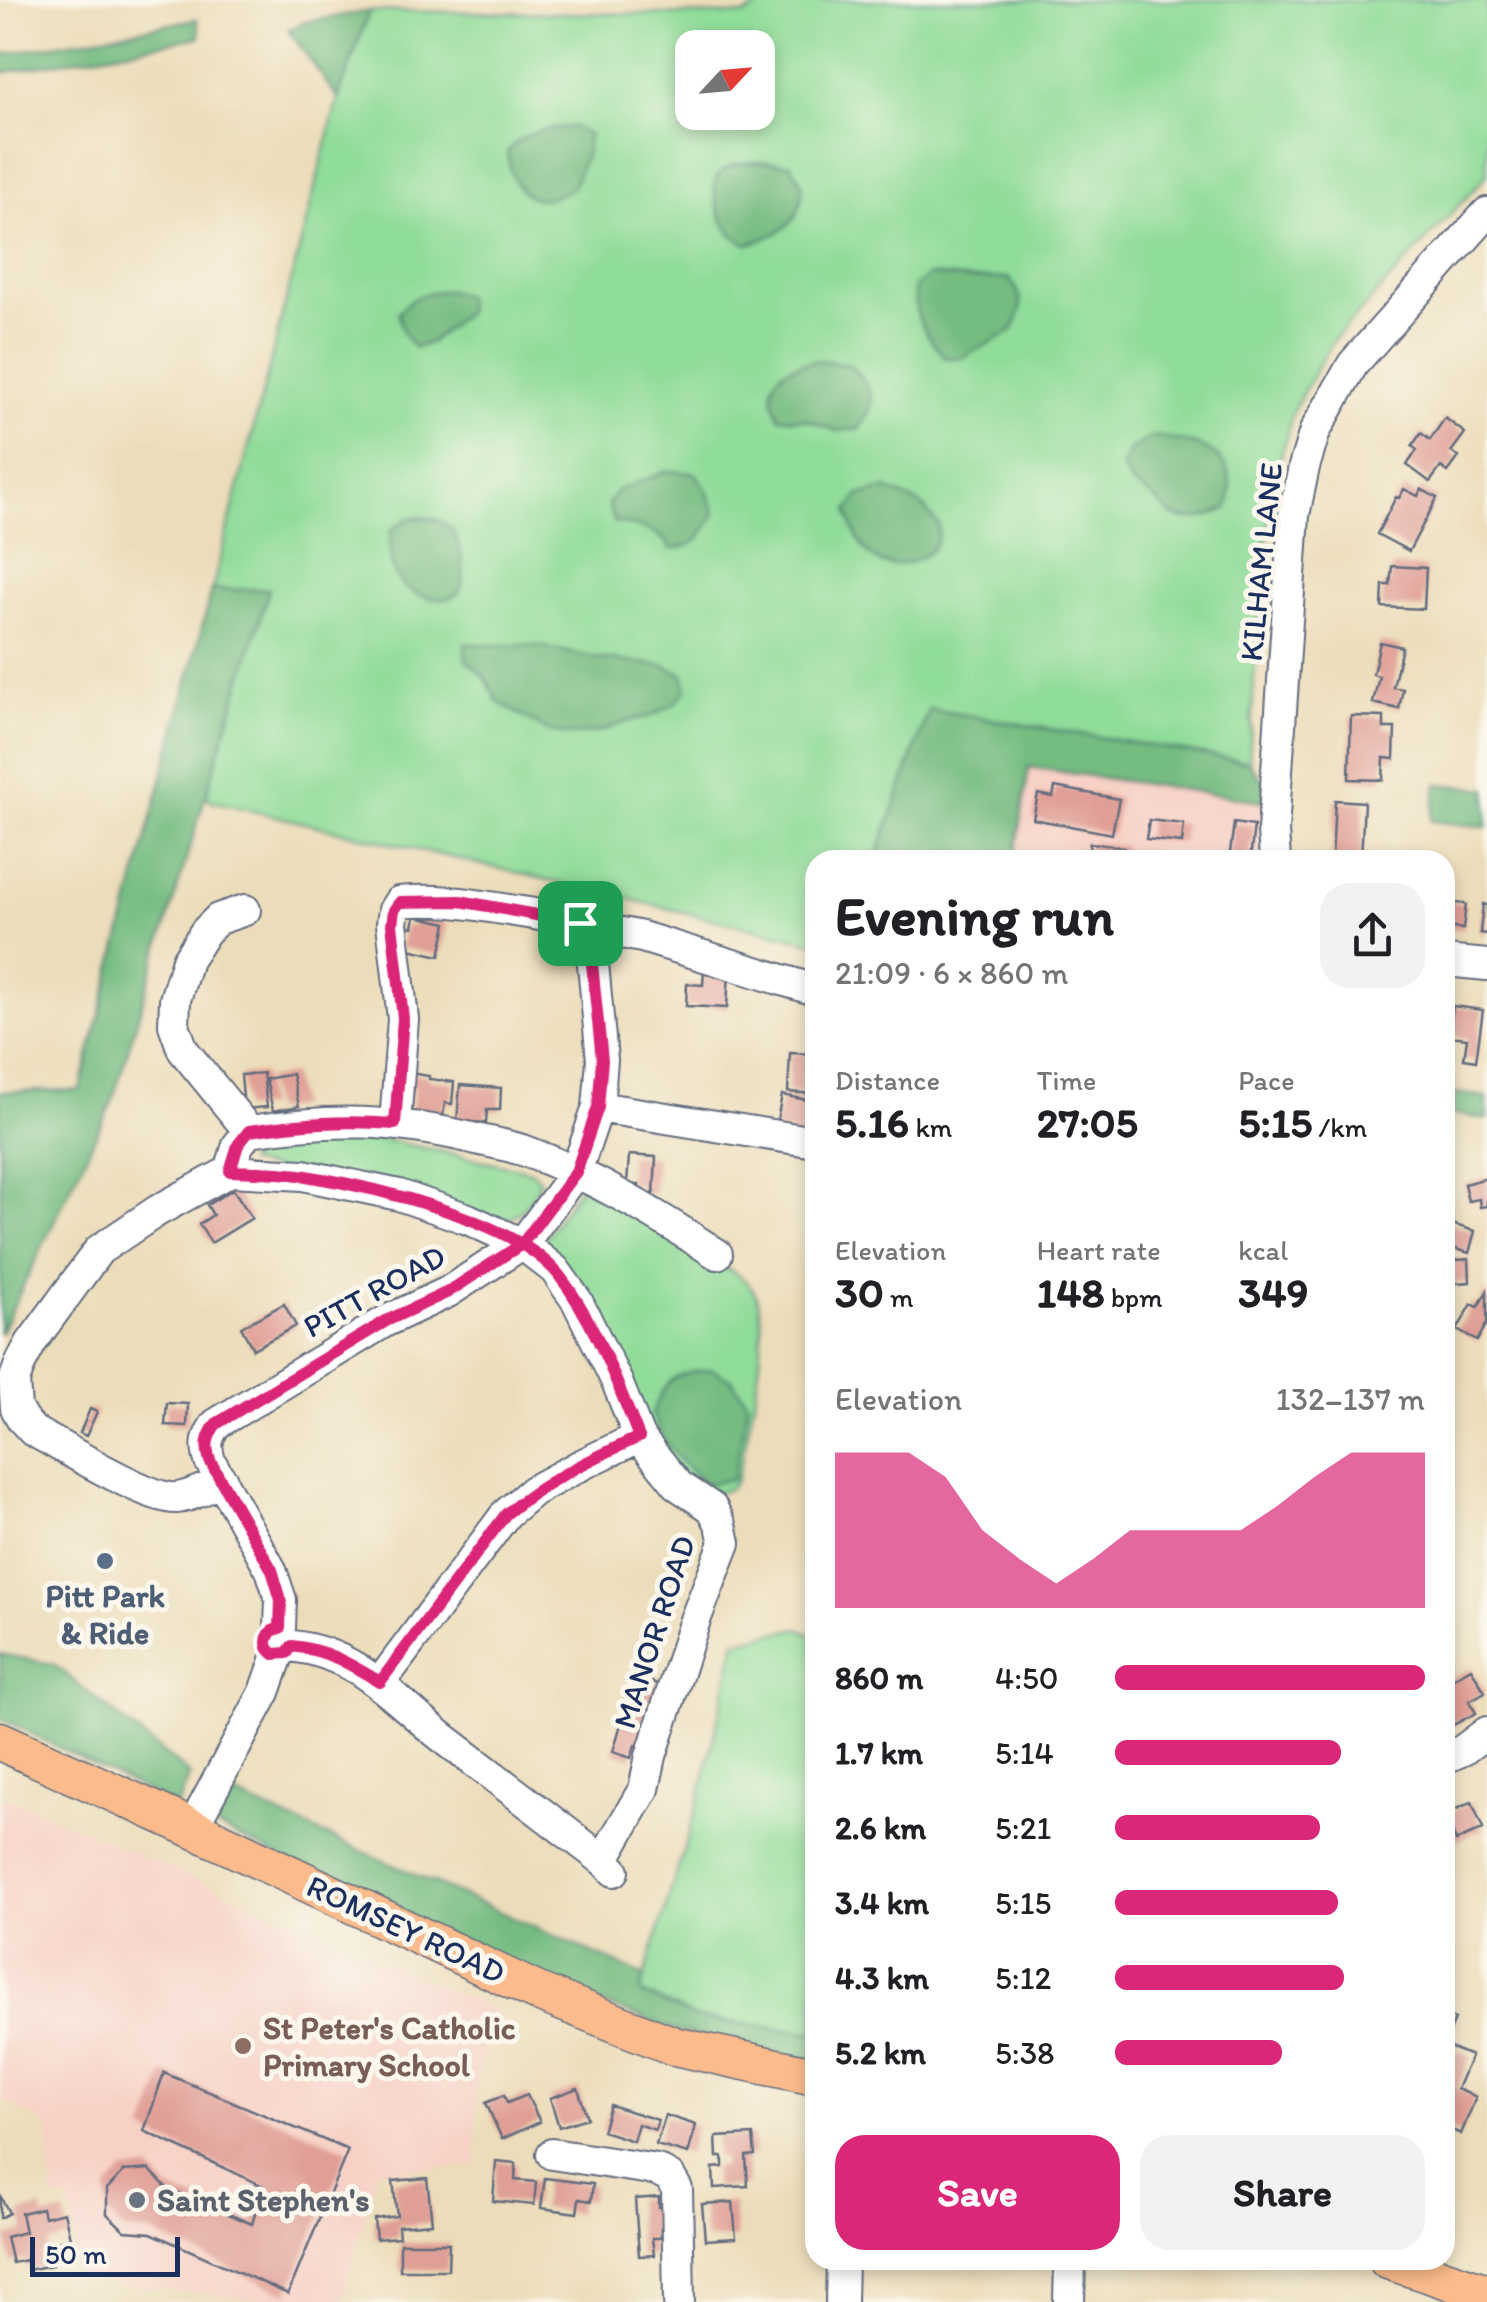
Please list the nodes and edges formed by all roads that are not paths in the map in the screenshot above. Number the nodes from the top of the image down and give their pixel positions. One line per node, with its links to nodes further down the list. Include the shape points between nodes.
1 (1487, 213): 2 (street, KILHAM LANE, via 1353,364 1315,431 1294,516)
2 (1274, 850)
3 (245, 910): 10 (street, via 218,919 205,932 188,960 174,1025 184,1050)
4 (601, 933): 7 (street, via 642,937); 8 (street, PITT ROAD, via 592,964 602,1060); 9 (street, via 561,918 460,901 400,902 392,924 403,1018)
5 (1455, 962): 6 (street)
6 (1487, 965)
7 (805, 987)
8 (598, 1107): 11 (street); 13 (street, PITT ROAD)
9 (395, 1124): 10 (street, via 305,1122); 13 (street, via 525,1151)
10 (249, 1131): 12 (street)
11 (805, 1140)
12 (230, 1171): 14 (street, MANOR ROAD, via 303,1175 399,1195); 17 (street, via 99,1250 31,1344 14,1380 16,1408 33,1430 145,1491 173,1498)
13 (576, 1172): 14 (street, PITT ROAD); 15 (street)
14 (522, 1244): 16 (street, MANOR ROAD, via 555,1270 578,1302); 17 (street, PITT ROAD, via 216,1424 206,1449)
15 (717, 1254)
16 (639, 1437): 19 (street, via 533,1491 506,1514); 19 (street, MANOR ROAD, via 679,1486 712,1508 725,1542 644,1789 609,1867)
17 (222, 1480): 18 (street, PITT ROAD, via 272,1570)
18 (284, 1643): 19 (street, MANOR ROAD, via 344,1660); 23 (street, PITT ROAD)
19 (380, 1682)
20 (1487, 1732): 22 (street)
21 (3, 1744): 23 (main road, ROMSEY ROAD)
22 (1455, 1754)
23 (192, 1828): 24 (main road, ROMSEY ROAD, via 538,1992 674,2046)
24 (805, 2074)
25 (552, 2154): 30 (street, via 670,2177 677,2189)
26 (842, 2270): 31 (street)
27 (1069, 2270): 32 (street)
28 (1418, 2270): 29 (main road)
29 (1487, 2293)
30 (679, 2302)
31 (841, 2302)
32 (1066, 2302)

